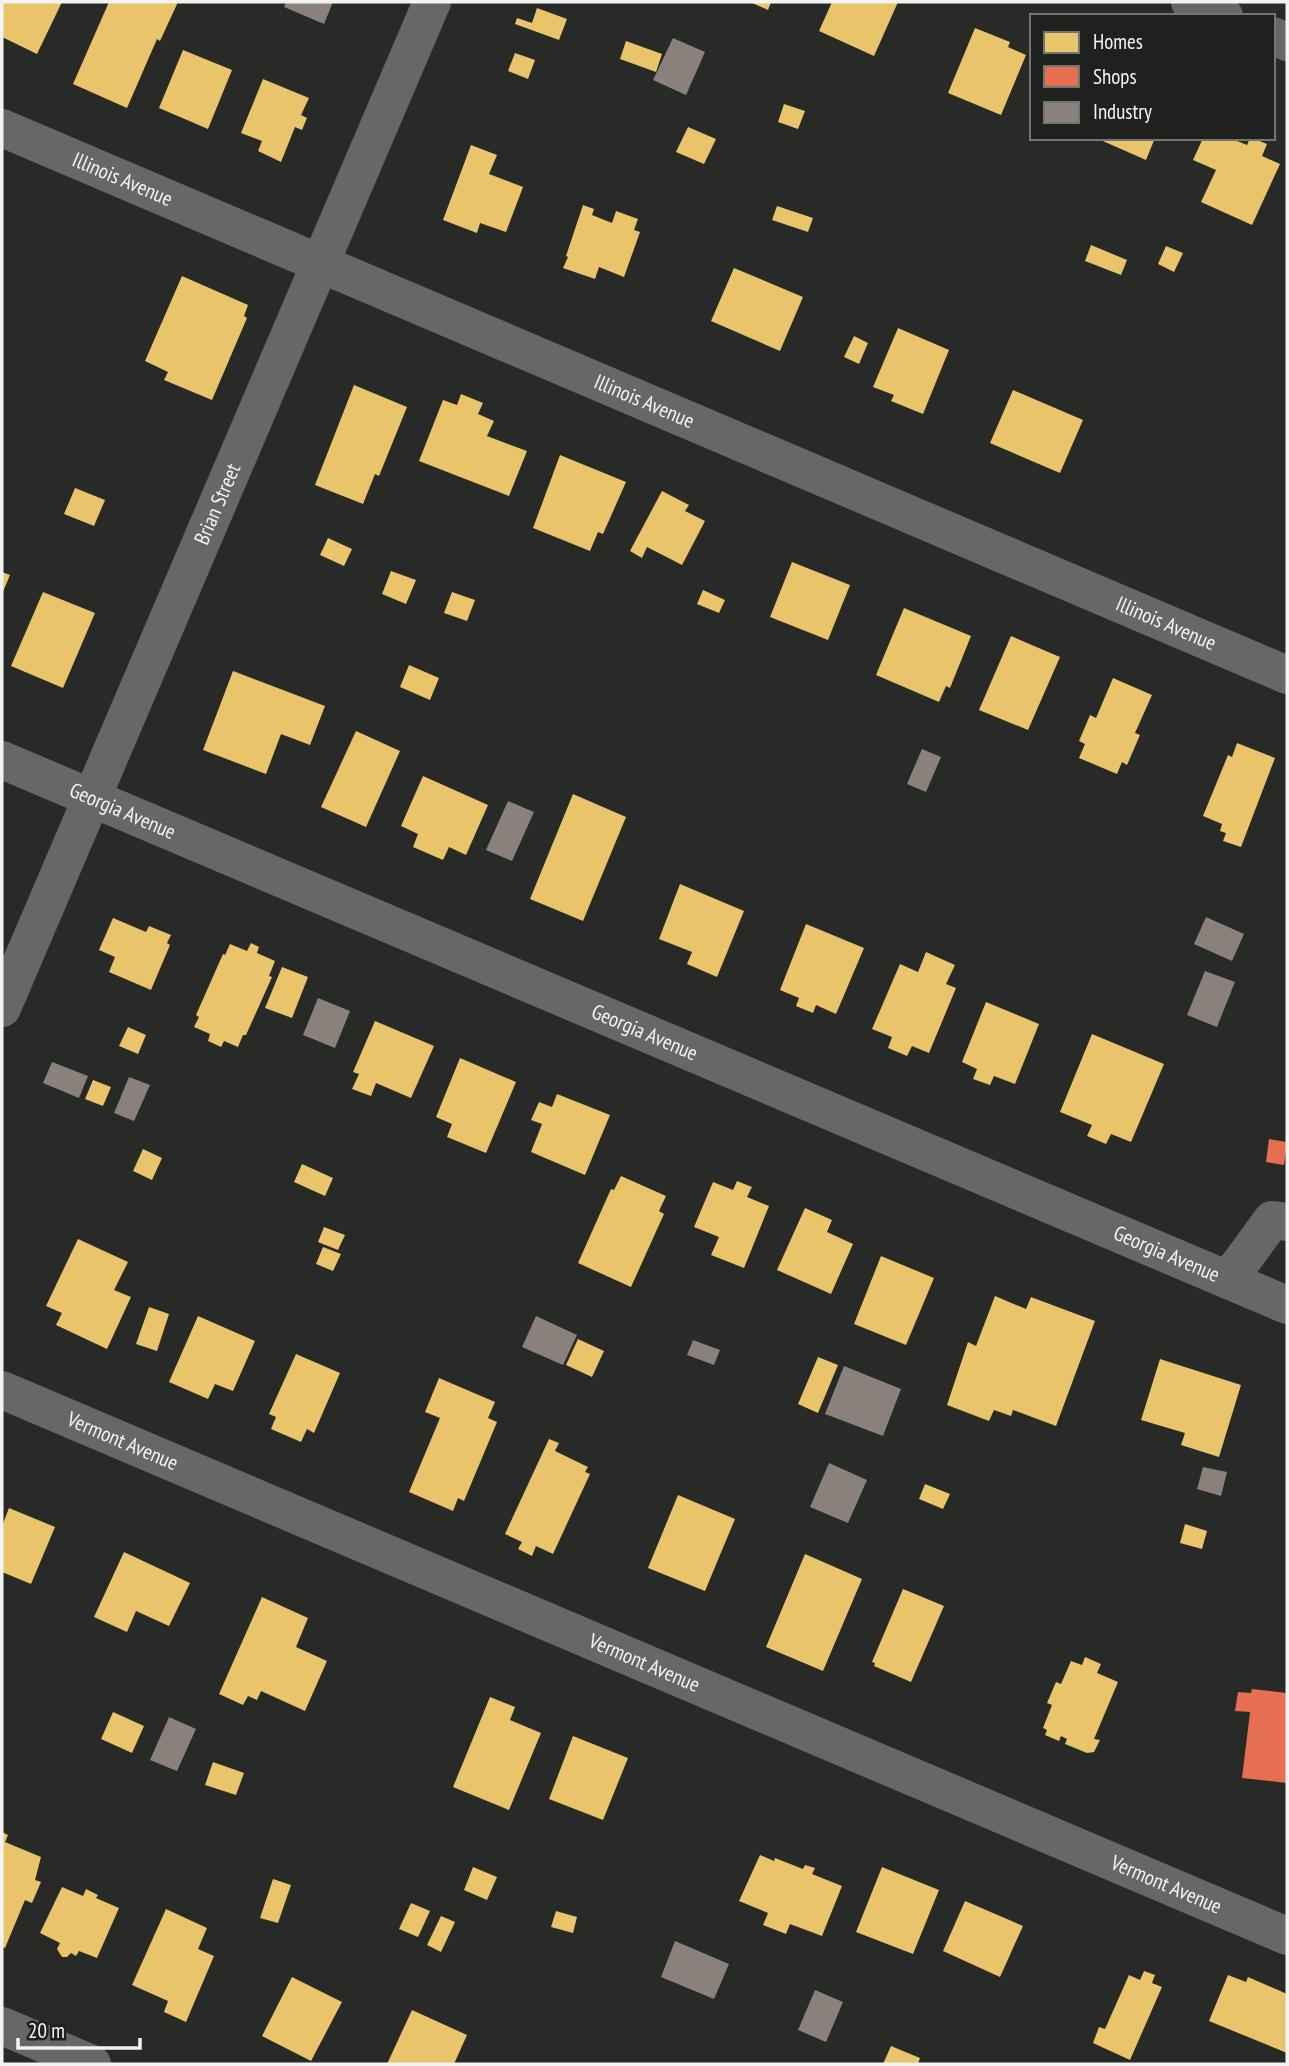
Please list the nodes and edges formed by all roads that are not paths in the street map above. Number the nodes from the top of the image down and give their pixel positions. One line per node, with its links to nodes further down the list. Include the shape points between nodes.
1 (432, 2): 5 (street, Brian Street)
2 (1191, 2): 3 (street)
3 (1219, 14)
4 (2, 128): 5 (street, Illinois Avenue)
5 (320, 264): 6 (street, Illinois Avenue); 8 (street, Brian Street)
6 (1287, 675)
7 (2, 760): 8 (street, Georgia Avenue)
8 (92, 798): 9 (street, Brian Street); 11 (street, Georgia Avenue)
9 (2, 1009)
10 (1287, 1222): 11 (street, via 1272,1220)
11 (1228, 1280): 12 (street, Georgia Avenue)
12 (1287, 1306)
13 (2, 1390): 14 (street, Vermont Avenue)
14 (1287, 1936)
15 (2, 2026): 16 (street)
16 (92, 2064)

